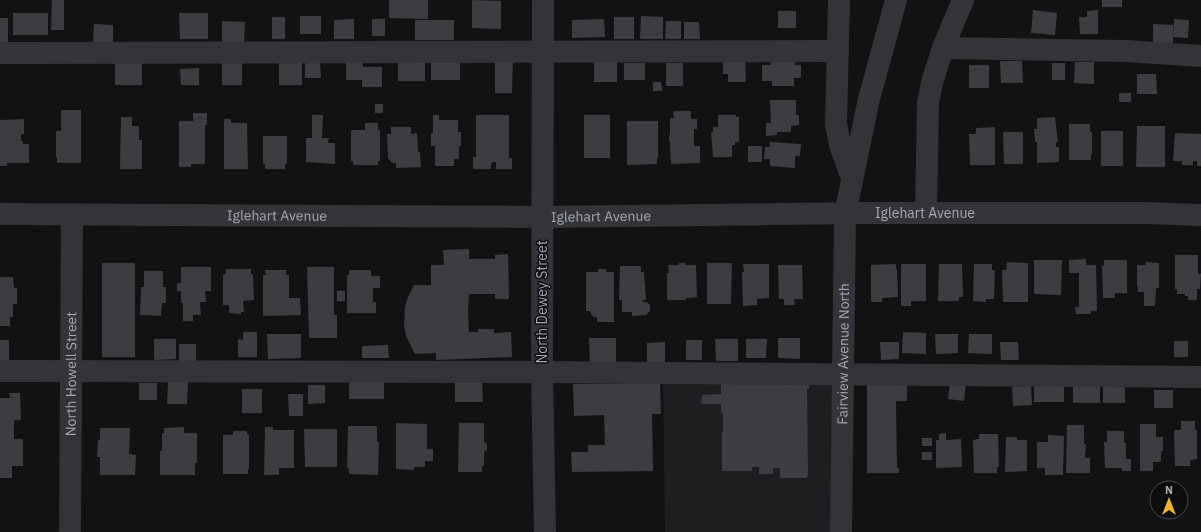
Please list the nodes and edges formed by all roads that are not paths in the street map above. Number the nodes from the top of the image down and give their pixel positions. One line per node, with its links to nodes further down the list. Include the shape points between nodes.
1 (543, 0): 7 (street, North Dewey Street)
2 (838, 0): 6 (street)
3 (896, 0): 10 (street, Fairview Avenue North, via 869,99)
4 (963, 0): 5 (street)
5 (943, 48): 9 (street, via 1126,50); 11 (street, via 928,102)
6 (838, 51): 7 (street); 10 (street, via 836,124 840,145)
7 (543, 52): 8 (street); 16 (street, North Dewey Street)
8 (0, 53)
9 (1201, 56)
10 (852, 178): 13 (street, Fairview Avenue North)
11 (926, 213): 13 (street, Iglehart Avenue); 15 (street, Iglehart Avenue)
12 (0, 214): 14 (street, Iglehart Avenue)
13 (845, 214): 16 (street, Iglehart Avenue); 20 (street, Fairview Avenue North)
14 (72, 215): 16 (street, Iglehart Avenue); 17 (street, North Howell Street)
15 (1201, 215)
16 (543, 217): 19 (street, North Dewey Street)
17 (71, 370): 18 (street); 19 (street); 22 (street, North Howell Street)
18 (0, 371)
19 (542, 372): 20 (street); 23 (street, North Dewey Street)
20 (843, 374): 21 (street); 24 (street, Fairview Avenue North)
21 (1201, 377)
22 (70, 532)
23 (545, 532)
24 (841, 532)

